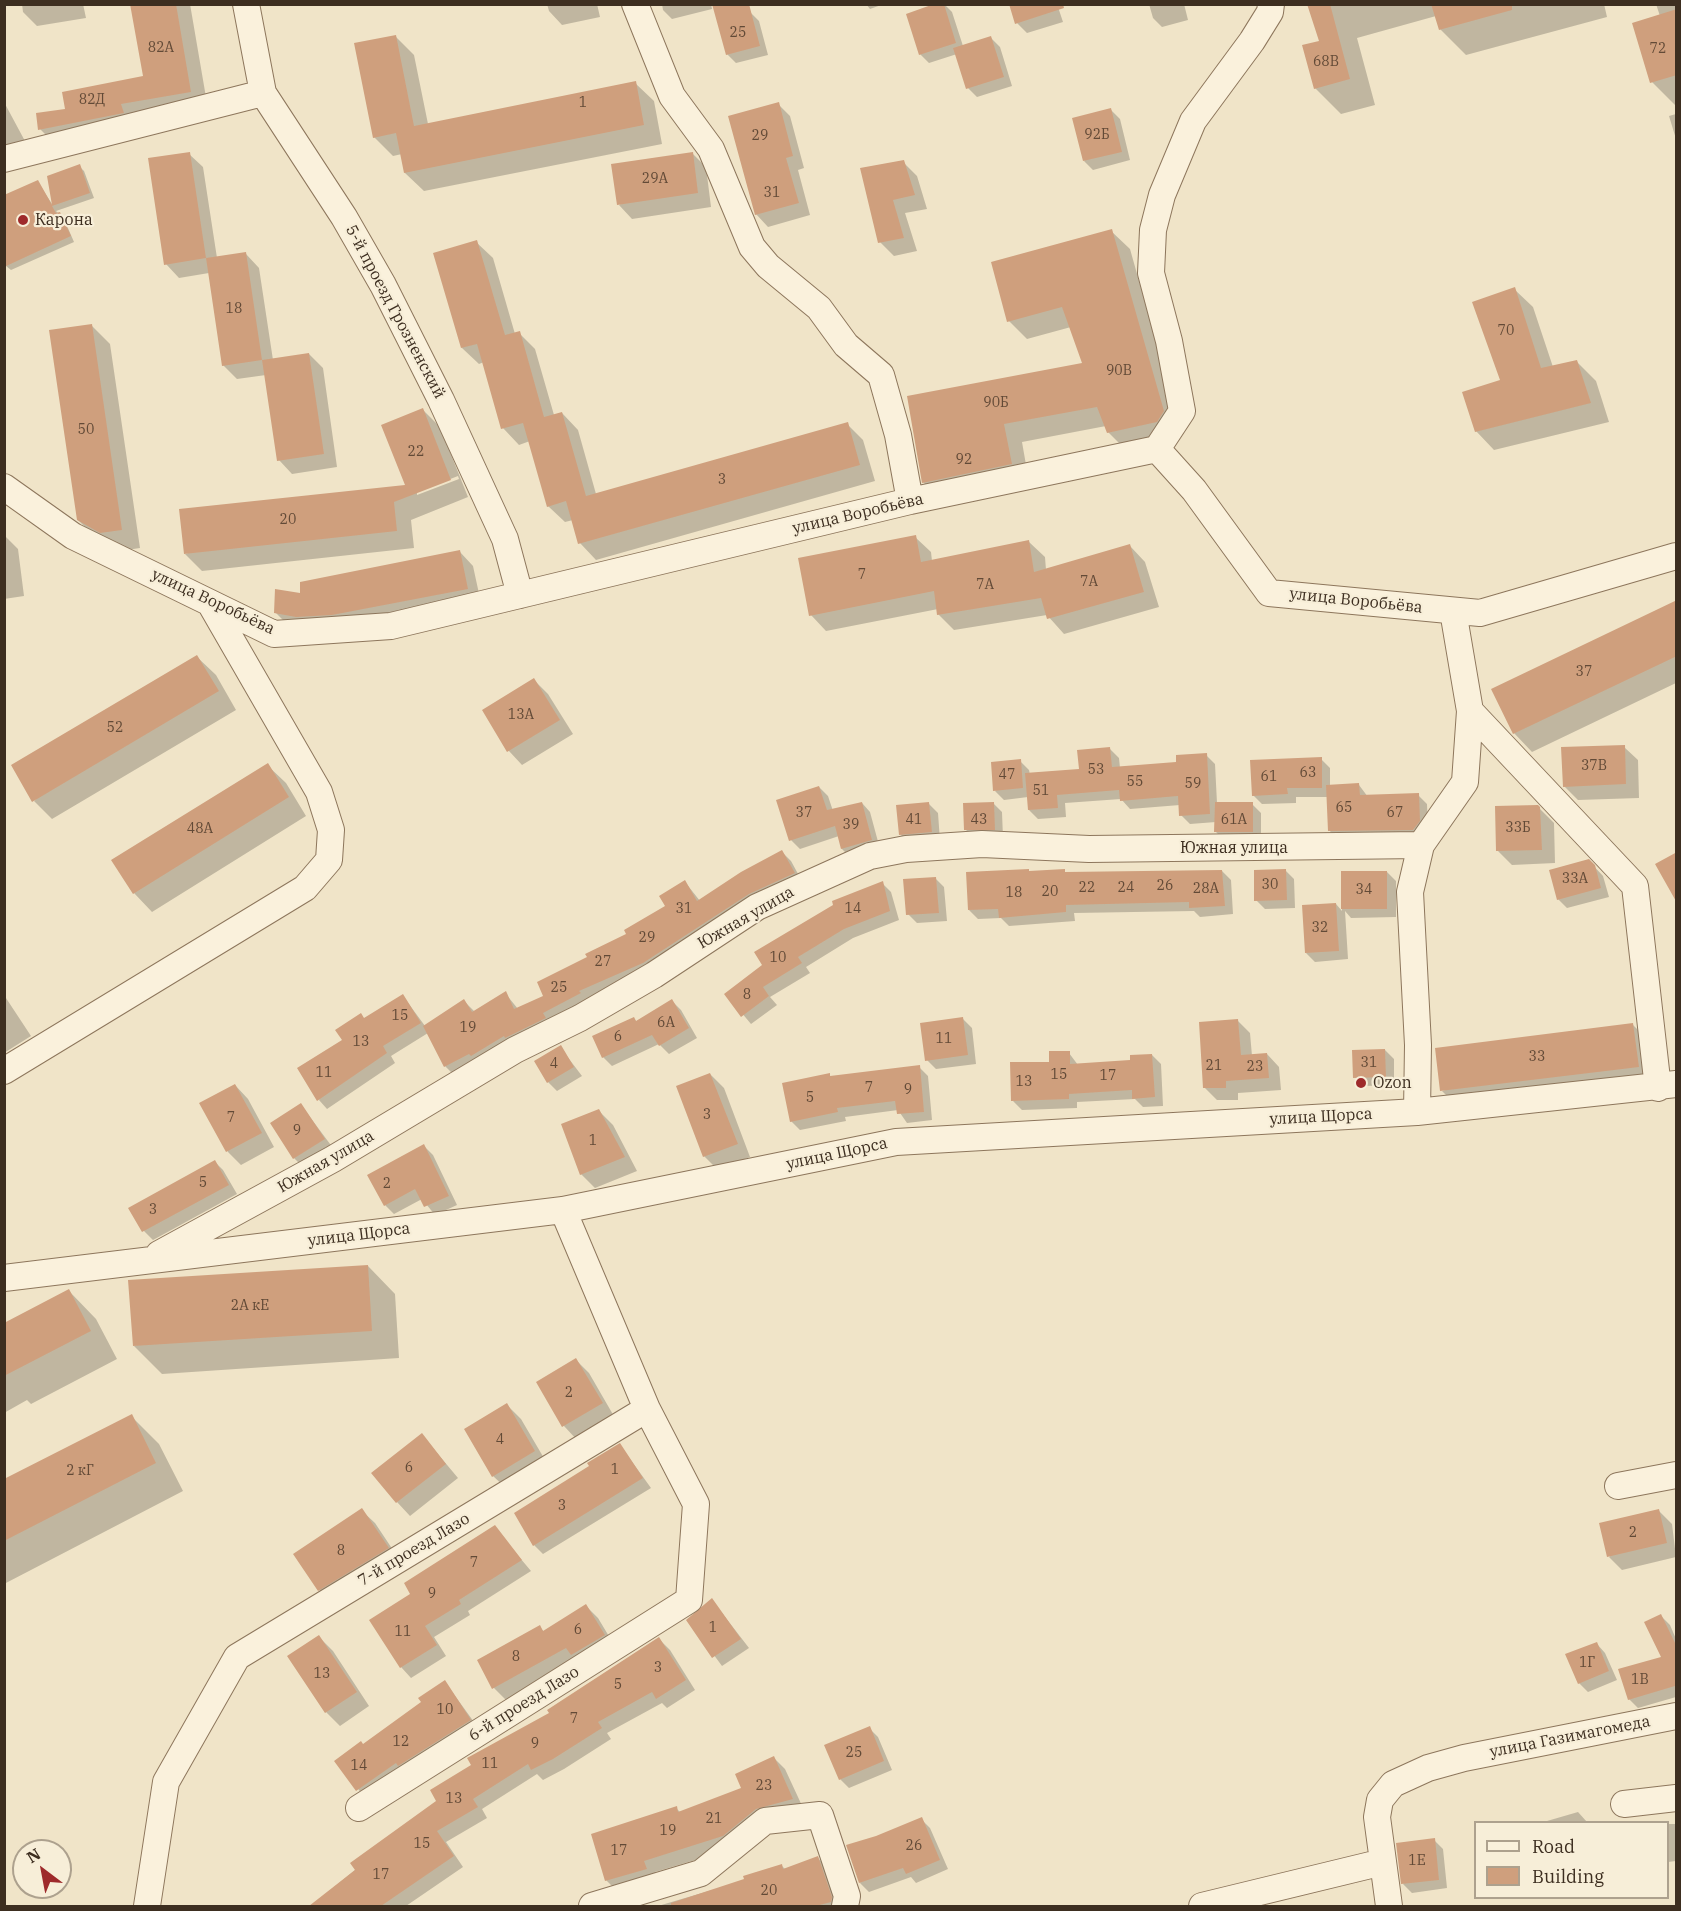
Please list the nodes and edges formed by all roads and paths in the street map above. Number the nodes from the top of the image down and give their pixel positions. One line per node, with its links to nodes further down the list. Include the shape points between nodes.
1 (246, 4): 4 (street, 5-й проезд Грозненский)
2 (635, 4): 8 (street, via 672,96 711,148 752,247 768,266 819,308 846,345 881,375 898,435)
3 (1271, 4): 6 (street, via 1252,41 1192,121 1161,195 1153,230 1151,273 1182,411)
4 (262, 93): 5 (street); 10 (street, 5-й проезд Грозненский, via 344,217 383,285 505,539)
5 (4, 159)
6 (1157, 449): 8 (street, улица Воробьёва); 12 (street, улица Воробьёва, via 1194,490 1269,592)
7 (4, 487): 11 (street, улица Воробьёва, via 73,536)
8 (910, 501): 10 (street, улица Воробьёва)
9 (1677, 556): 12 (street, улица Воробьёва, via 1480,613)
10 (520, 595): 11 (street, улица Воробьёва, via 391,626 274,634)
11 (210, 603): 15 (street, via 319,792 331,830 329,860 305,888)
12 (1453, 611): 13 (street)
13 (1470, 711): 14 (street, via 1465,782); 16 (street, via 1635,886)
14 (1421, 845): 17 (street, via 1410,892 1418,1045); 19 (street, Южная улица, via 1089,849 982,844 906,849 870,856 757,907 645,981 515,1050 333,1159)
15 (4, 1071)
16 (1667, 1086): 17 (street, улица Щорса)
17 (1417, 1112): 18 (street, улица Щорса, via 896,1142)
18 (563, 1210): 19 (street, улица Щорса); 21 (street)
19 (147, 1261): 20 (street, улица Щорса)
20 (4, 1278)
21 (647, 1409): 27 (street, 6-й проезд Лазо, via 696,1504 689,1600); 30 (street, 7-й проезд Лазо, via 237,1657 166,1782)
22 (1677, 1475): 23 (street)
23 (1618, 1486)
24 (1677, 1716): 28 (street, улица Газимагомеда, via 1464,1758 1407,1777 1384,1792 1380,1800 1377,1817)
25 (1677, 1798): 26 (street)
26 (1624, 1803)
27 (359, 1808)
28 (1383, 1862): 29 (street); 33 (street, улица Газимагомеда)
29 (1211, 1905)
30 (147, 1906)
31 (592, 1906): 32 (street, via 701,1872 765,1821 820,1815 847,1896)
32 (845, 1906)
33 (1389, 1906)

